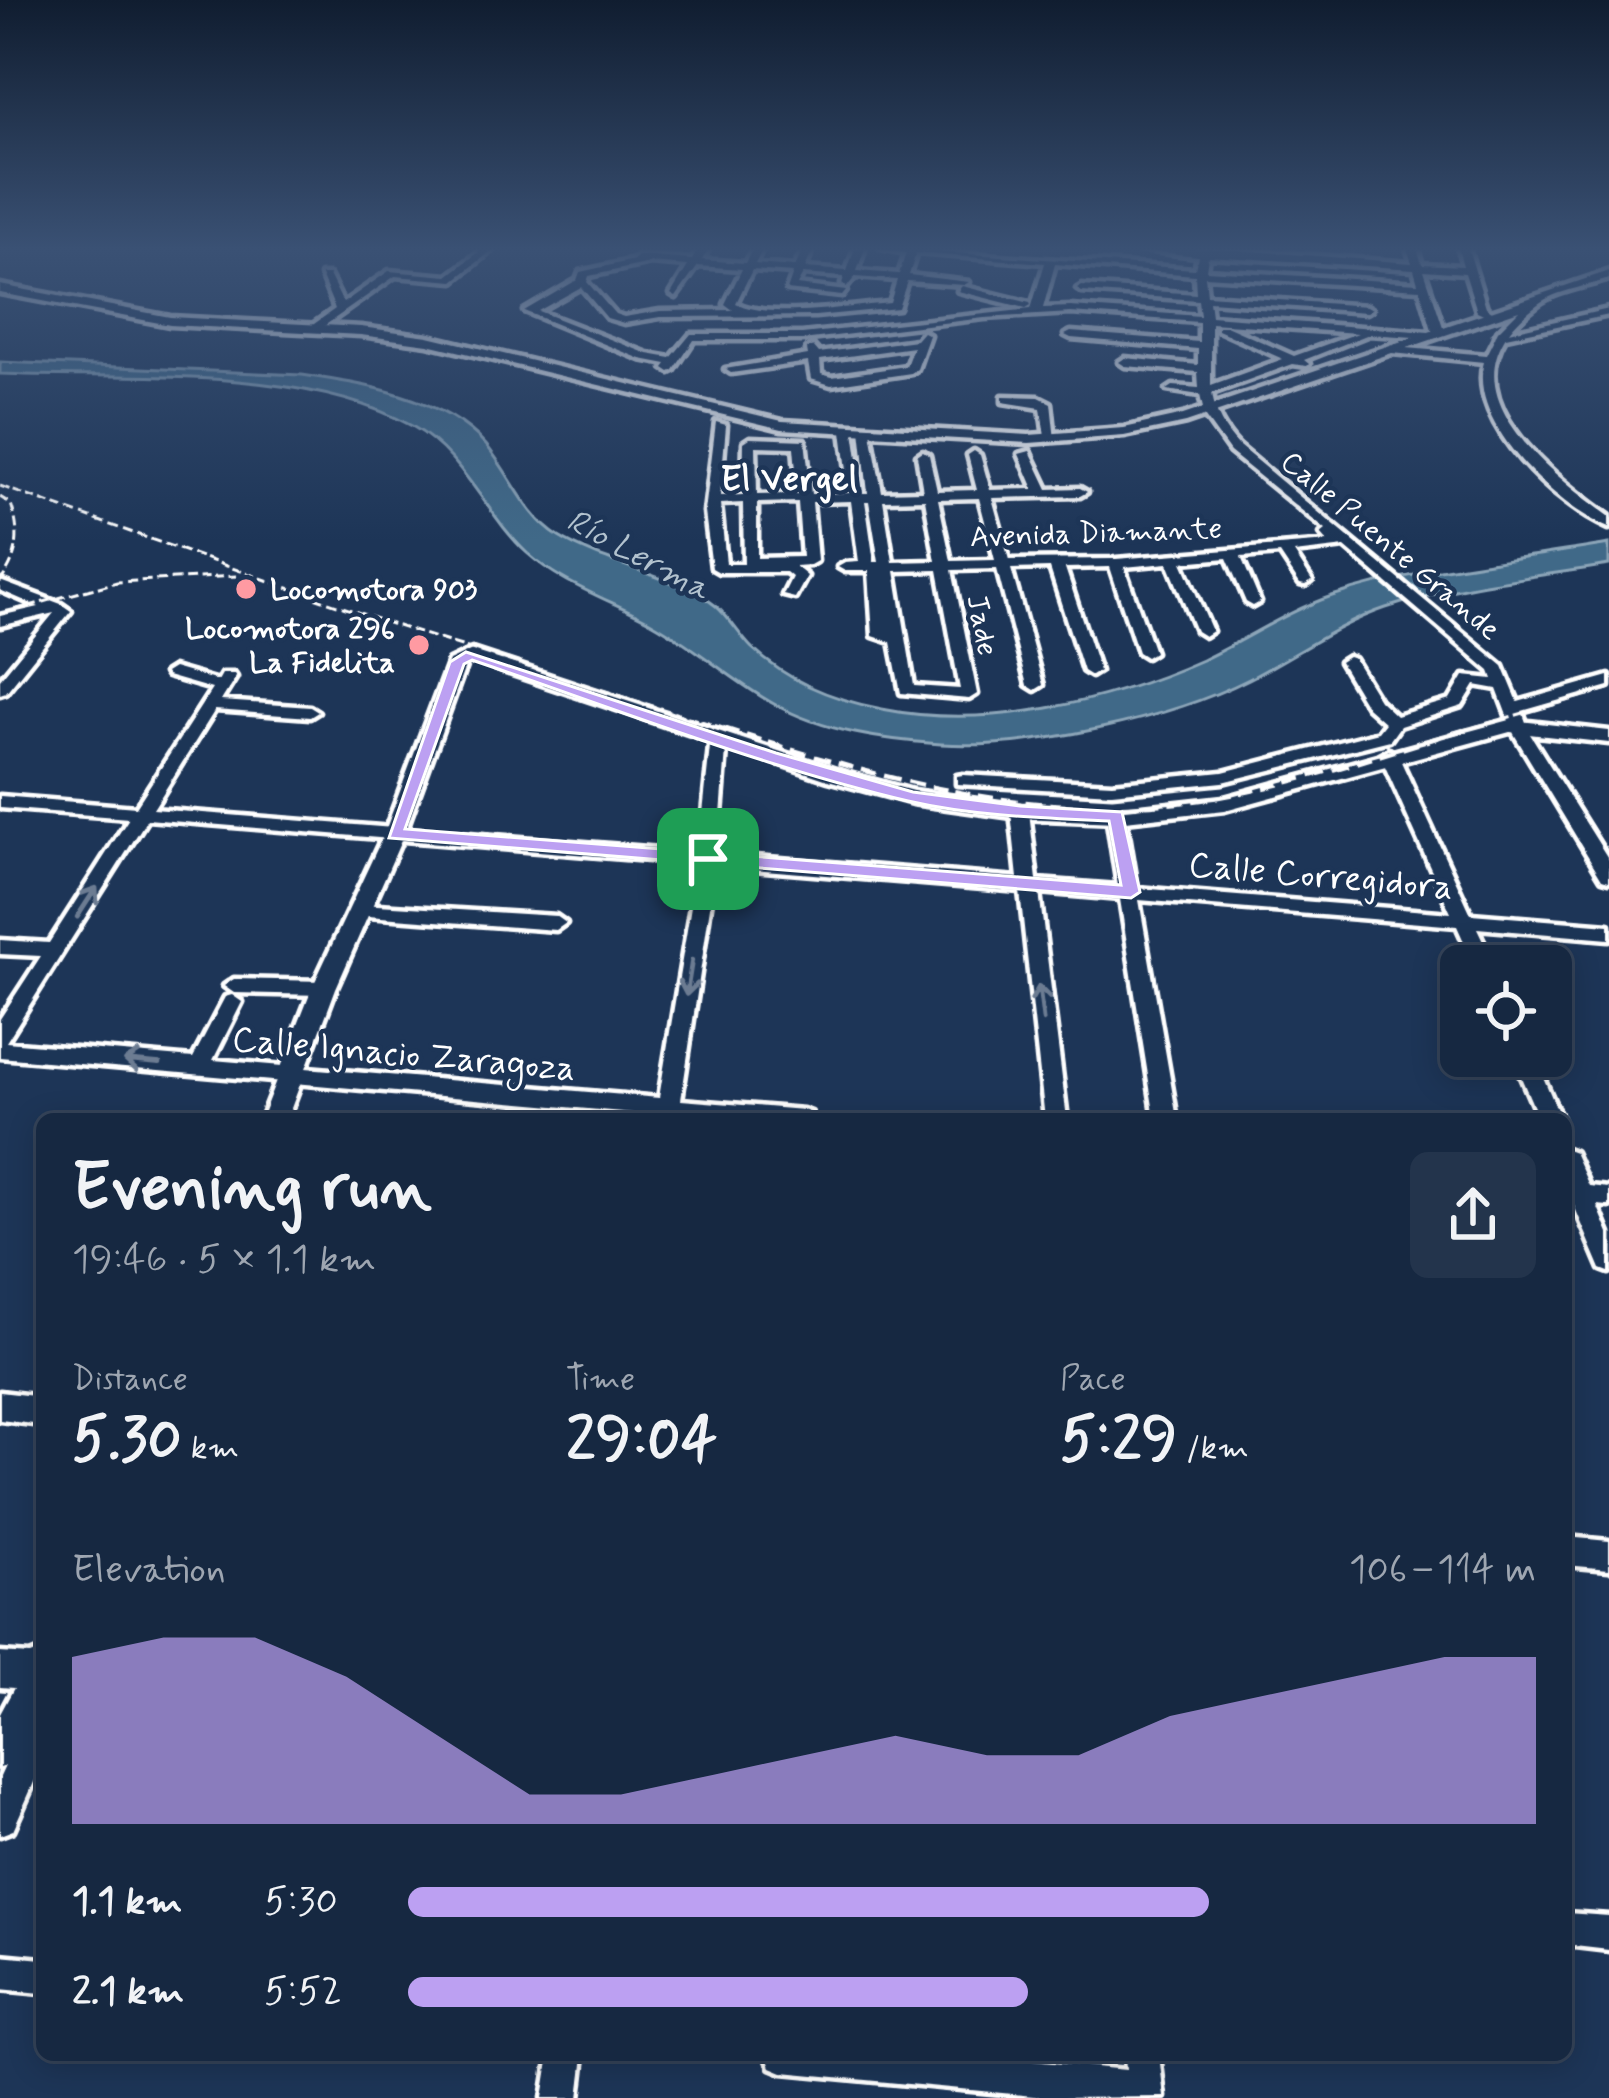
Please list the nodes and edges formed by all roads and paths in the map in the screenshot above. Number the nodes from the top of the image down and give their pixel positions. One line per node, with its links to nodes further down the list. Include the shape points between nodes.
1 (452, 346): 28 (main road, via 733,415)
2 (620, 346): 3 (street, via 672,365)
3 (685, 346)
4 (746, 346): 16 (street, via 728,374)
5 (813, 346): 16 (street)
6 (901, 346): 16 (street)
7 (919, 346): 16 (street, via 911,369 831,381 815,376)
8 (1201, 346): 20 (street)
9 (1261, 346): 19 (street)
10 (1338, 346): 19 (street)
11 (1379, 346): 14 (street)
12 (1400, 346): 14 (main road)
13 (1497, 346): 17 (main road)
14 (1383, 352): 15 (main road); 17 (main road, via 1446,348); 21 (main road)
15 (1449, 357): 17 (main road); 22 (main road)
16 (814, 359)
17 (1490, 359): 22 (main road)
18 (1125, 362): 20 (street)
19 (1297, 362): 21 (street); 24 (street)
20 (1202, 369): 24 (street)
21 (1321, 371): 26 (main road)
22 (1487, 381): 44 (main road, via 1494,412 1520,448)
23 (1173, 390): 24 (street)
24 (1202, 392): 26 (street)
25 (1007, 399): 30 (street, via 1046,406)
26 (1207, 410): 30 (main road, via 1144,429); 34 (street, Calle Puente Grande, via 1245,461)
27 (720, 425): 43 (street)
28 (848, 431): 29 (main road); 39 (street)
29 (865, 432): 30 (main road); 40 (street)
30 (1052, 437)
31 (1025, 454): 36 (street)
32 (923, 455): 38 (street, Jade)
33 (974, 455): 37 (street)
34 (1277, 482): 45 (street, Avenida Diamante, via 1282,497 1339,543); 67 (street, Calle Puente Grande, via 1497,669)
35 (1080, 492): 36 (street)
36 (1042, 493): 37 (street)
37 (987, 494): 38 (street); 50 (street)
38 (933, 495): 40 (street); 51 (street, Jade)
39 (859, 496): 40 (street); 41 (street); 53 (street)
40 (877, 496): 53 (street)
41 (804, 497): 42 (street); 42 (street, via 800,443 750,442); 42 (street, via 810,561 750,562)
42 (748, 498): 43 (street)
43 (714, 500): 56 (street, via 719,568 789,568 800,576)
44 (1608, 523)
45 (1285, 550): 46 (street, Avenida Diamante); 54 (street)
46 (1232, 554): 47 (street, Avenida Diamante); 57 (street)
47 (1173, 558): 48 (street, Avenida Diamante); 60 (street)
48 (1116, 563): 49 (street, Avenida Diamante); 61 (street)
49 (1055, 564): 50 (street, Avenida Diamante); 63 (street)
50 (1004, 565): 51 (street, Avenida Diamante); 66 (street)
51 (944, 566): 53 (street, Avenida Diamante); 53 (street, Jade, via 969,694 907,690 902,639 881,636)
52 (844, 567): 53 (street, Avenida Diamante)
53 (875, 567)
54 (1305, 581)
55 (0, 585): 58 (street)
56 (790, 595)
57 (1253, 602)
58 (60, 609): 59 (street); 68 (street)
59 (0, 621)
60 (1204, 631)
61 (1146, 652)
62 (1348, 662): 71 (street)
63 (1091, 671)
64 (173, 673): 69 (street, via 226,682)
65 (1609, 681): 72 (street)
66 (1035, 686)
67 (1501, 686): 71 (street, via 1470,679 1456,704); 72 (street, Calle Puente Grande)
68 (0, 689)
69 (211, 705): 70 (street); 79 (street)
70 (310, 712)
71 (1394, 722): 76 (street, via 1384,736 1223,777 1112,788)
72 (1518, 723): 74 (main road); 75 (main road); 83 (street, Calle Puente Grande)
73 (719, 737): 78 (main road, via 912,797); 81 (main road, via 472,655 458,662); 82 (street)
74 (1609, 737)
75 (1392, 759): 80 (main road, via 1263,797); 87 (street)
76 (963, 780)
77 (0, 802): 79 (street, Calle Corregidora)
78 (1020, 812): 80 (main road); 84 (street)
79 (144, 813): 81 (street, Calle Corregidora); 92 (street, one-way to 79)
80 (1116, 816): 85 (street)
81 (394, 834): 82 (street, Calle Corregidora); 86 (main road)
82 (708, 859): 84 (street, Calle Corregidora); 100 (street, one-way to 100)
83 (1609, 875)
84 (1027, 884): 85 (street, Calle Corregidora); 101 (street, one-way to 84)
85 (1131, 892): 87 (street, Calle Corregidora); 102 (street)
86 (362, 910): 88 (street); 93 (main road)
87 (1465, 919): 89 (street, Calle Corregidora); 90 (street)
88 (556, 923)
89 (1609, 932)
90 (1476, 945)
91 (0, 946): 92 (street)
92 (56, 950): 94 (street)
93 (324, 988): 96 (street, via 233,994); 97 (main road)
94 (0, 1036)
95 (0, 1049): 96 (street, Calle Ignacio Zaragoza, one-way to 95)
96 (199, 1067): 97 (street, Calle Ignacio Zaragoza)
97 (292, 1076): 99 (main road); 100 (street, Calle Ignacio Zaragoza)
98 (1532, 1077): 103 (street)
99 (277, 1113)
100 (667, 1113)
101 (1055, 1113)
102 (1165, 1113)
103 (1547, 1113)
104 (1574, 1194): 105 (street); 106 (street)
105 (1609, 1197)
106 (1609, 1262)
107 (0, 1406): 108 (main road)
108 (36, 1410)
109 (1572, 1552): 110 (street)
110 (1609, 1556)
111 (0, 1670): 112 (main road)
112 (36, 1671)
113 (36, 1679): 115 (main road)
114 (36, 1738): 116 (main road)
115 (0, 1751)
116 (0, 1817)
117 (1572, 1930): 118 (street)
118 (1609, 1933)
119 (0, 1972): 120 (street)
120 (36, 1975)
121 (566, 2061): 125 (street)
122 (815, 2061): 124 (street)
123 (1145, 2081): 124 (street)
124 (941, 2085)
125 (561, 2098)

